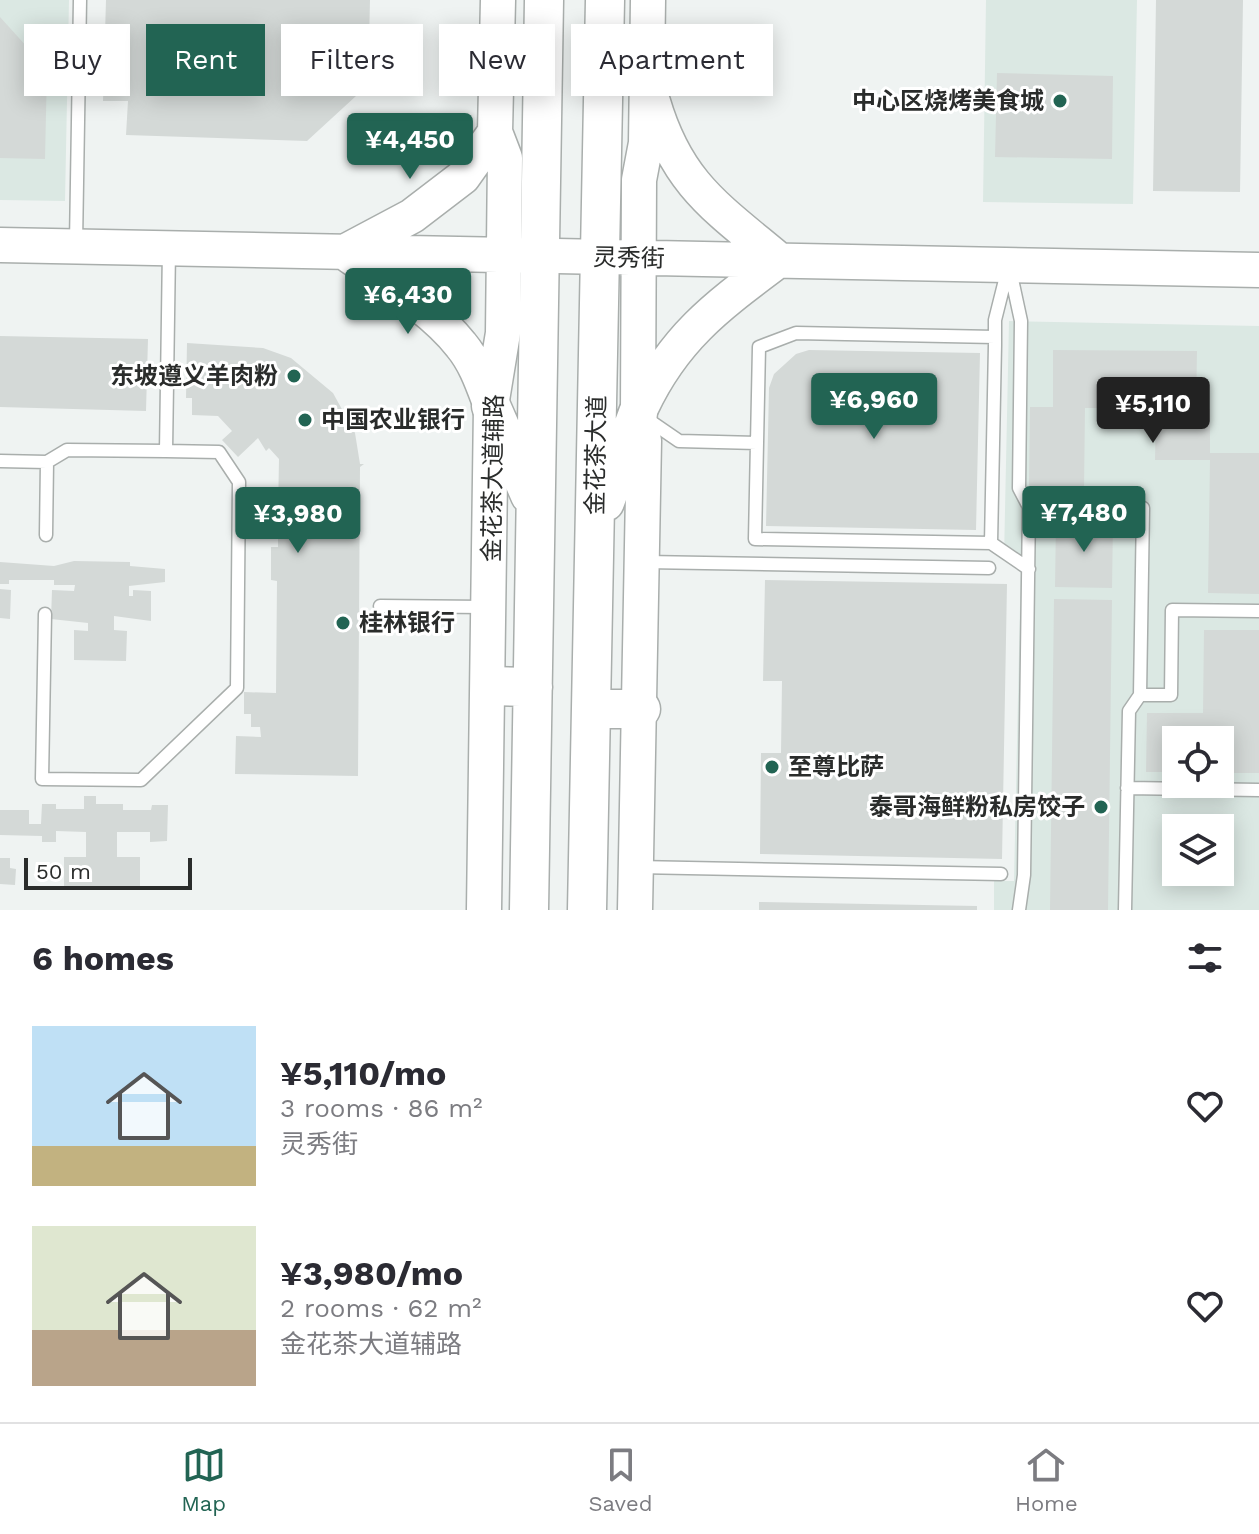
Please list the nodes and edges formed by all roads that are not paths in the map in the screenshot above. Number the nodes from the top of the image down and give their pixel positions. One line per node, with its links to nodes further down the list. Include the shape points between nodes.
1 (80, 0): 11 (lane)
2 (498, 0): 9 (main road, 金花茶大道辅路)
3 (544, 0): 14 (main road)
4 (605, 0): 15 (main road, 金花茶大道)
5 (648, 0): 6 (main road)
6 (647, 24)
7 (645, 96): 16 (main road)
8 (651, 96): 17 (main road, via 661,129 686,178)
9 (495, 132): 13 (main road, via 463,177 412,216); 14 (main road, 金花茶大道辅路, via 505,158)
10 (0, 245): 11 (main road, 灵秀街)
11 (76, 247): 12 (main road, 灵秀街)
12 (169, 249): 13 (main road, 灵秀街); 24 (lane)
13 (344, 252): 14 (main road, 灵秀街); 21 (main road, via 460,343)
14 (522, 256): 15 (main road, 灵秀街); 21 (main road, 金花茶大道辅路); 27 (main road)
15 (600, 257): 16 (main road, 灵秀街); 29 (main road, 金花茶大道)
16 (639, 258): 17 (main road, 灵秀街); 22 (main road)
17 (779, 260): 18 (main road, 灵秀街); 22 (main road, via 680,342 658,370)
18 (1009, 265): 19 (main road, 灵秀街); 20 (lane); 28 (lane, via 1021,321 1019,488)
19 (1259, 270)
20 (995, 337): 23 (lane, via 796,333 759,347); 31 (lane)
21 (491, 406): 27 (main road); 36 (main road, 金花茶大道辅路)
22 (638, 413): 23 (lane, via 679,441); 29 (main road); 32 (main road, via 644,441)
23 (757, 443): 31 (lane, via 755,539)
24 (166, 451): 26 (lane, via 67,450); 38 (lane, via 219,452 239,482 237,688 141,780 42,779)
25 (0, 461): 26 (lane)
26 (47, 462): 30 (lane)
27 (536, 507): 40 (main road)
28 (1029, 507): 34 (lane); 41 (lane, via 1143,508)
29 (594, 530): 42 (main road, 金花茶大道)
30 (46, 535)
31 (991, 543): 34 (lane)
32 (643, 562): 33 (lane); 43 (main road)
33 (989, 568)
34 (1029, 569): 52 (lane)
35 (380, 606): 36 (lane)
36 (490, 607): 39 (main road, 金花茶大道辅路)
37 (1259, 611): 41 (lane, via 1172,610 1171,695)
38 (45, 614)
39 (490, 686): 40 (main road); 48 (main road, 金花茶大道辅路)
40 (533, 687): 49 (main road)
41 (1140, 695): 44 (lane, via 1129,711)
42 (591, 709): 43 (main road); 50 (main road, 金花茶大道)
43 (641, 709): 46 (main road)
44 (1127, 788): 45 (lane); 53 (lane)
45 (1259, 790)
46 (635, 867): 47 (lane); 51 (main road)
47 (1001, 874)
48 (484, 910)
49 (529, 910)
50 (587, 910)
51 (635, 910)
52 (1019, 910)
53 (1125, 910)

